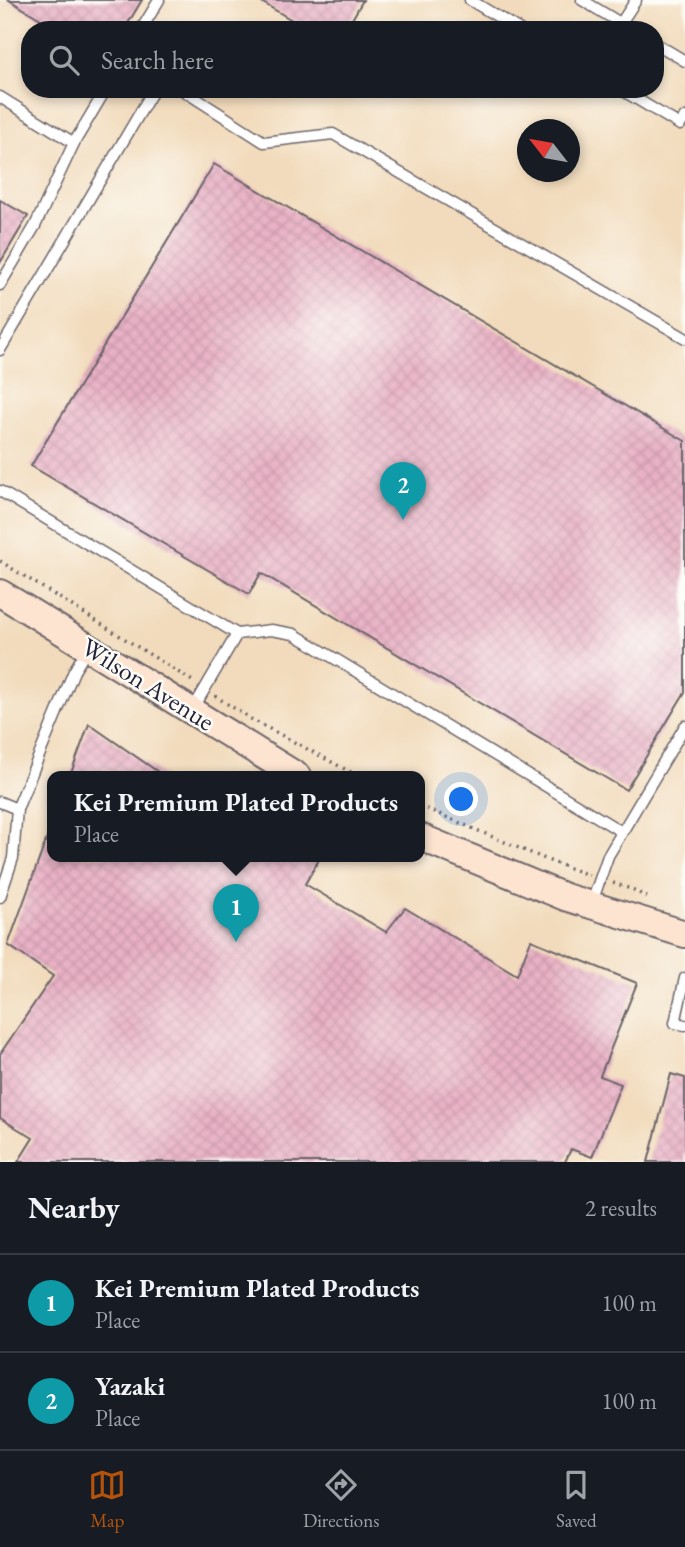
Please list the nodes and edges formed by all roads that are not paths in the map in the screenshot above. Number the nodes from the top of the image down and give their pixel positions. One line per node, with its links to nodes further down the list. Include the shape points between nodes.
1 (159, 0): 5 (lane)
2 (470, 0): 6 (lane)
3 (582, 0): 7 (lane)
4 (636, 0): 8 (lane)
5 (146, 21)
6 (505, 21)
7 (618, 21)
8 (622, 21)
9 (664, 48): 10 (lane)
10 (685, 61)
11 (0, 97): 17 (lane)
12 (101, 98): 17 (lane)
13 (149, 98): 20 (lane)
14 (195, 98): 19 (lane, via 264,142 333,134)
15 (635, 98): 16 (lane, via 680,125)
16 (685, 117)
17 (74, 143): 18 (lane, via 35,226)
18 (0, 285)
19 (685, 338)
20 (0, 349)
21 (0, 491): 23 (lane)
22 (0, 593): 24 (street, Wilson Avenue)
23 (237, 634): 25 (lane); 30 (lane, via 271,630 294,634)
24 (89, 648): 25 (street, Wilson Avenue); 29 (lane, via 74,671)
25 (198, 700): 27 (street, Wilson Avenue)
26 (685, 726): 30 (lane)
27 (290, 771)
28 (0, 802): 29 (lane)
29 (17, 809): 32 (lane, via 13,858)
30 (622, 832): 33 (lane, via 608,856)
31 (425, 839): 33 (street)
32 (0, 897)
33 (591, 905): 34 (street)
34 (685, 934)
35 (685, 978): 36 (lane, via 675,1023)
36 (685, 1025)

